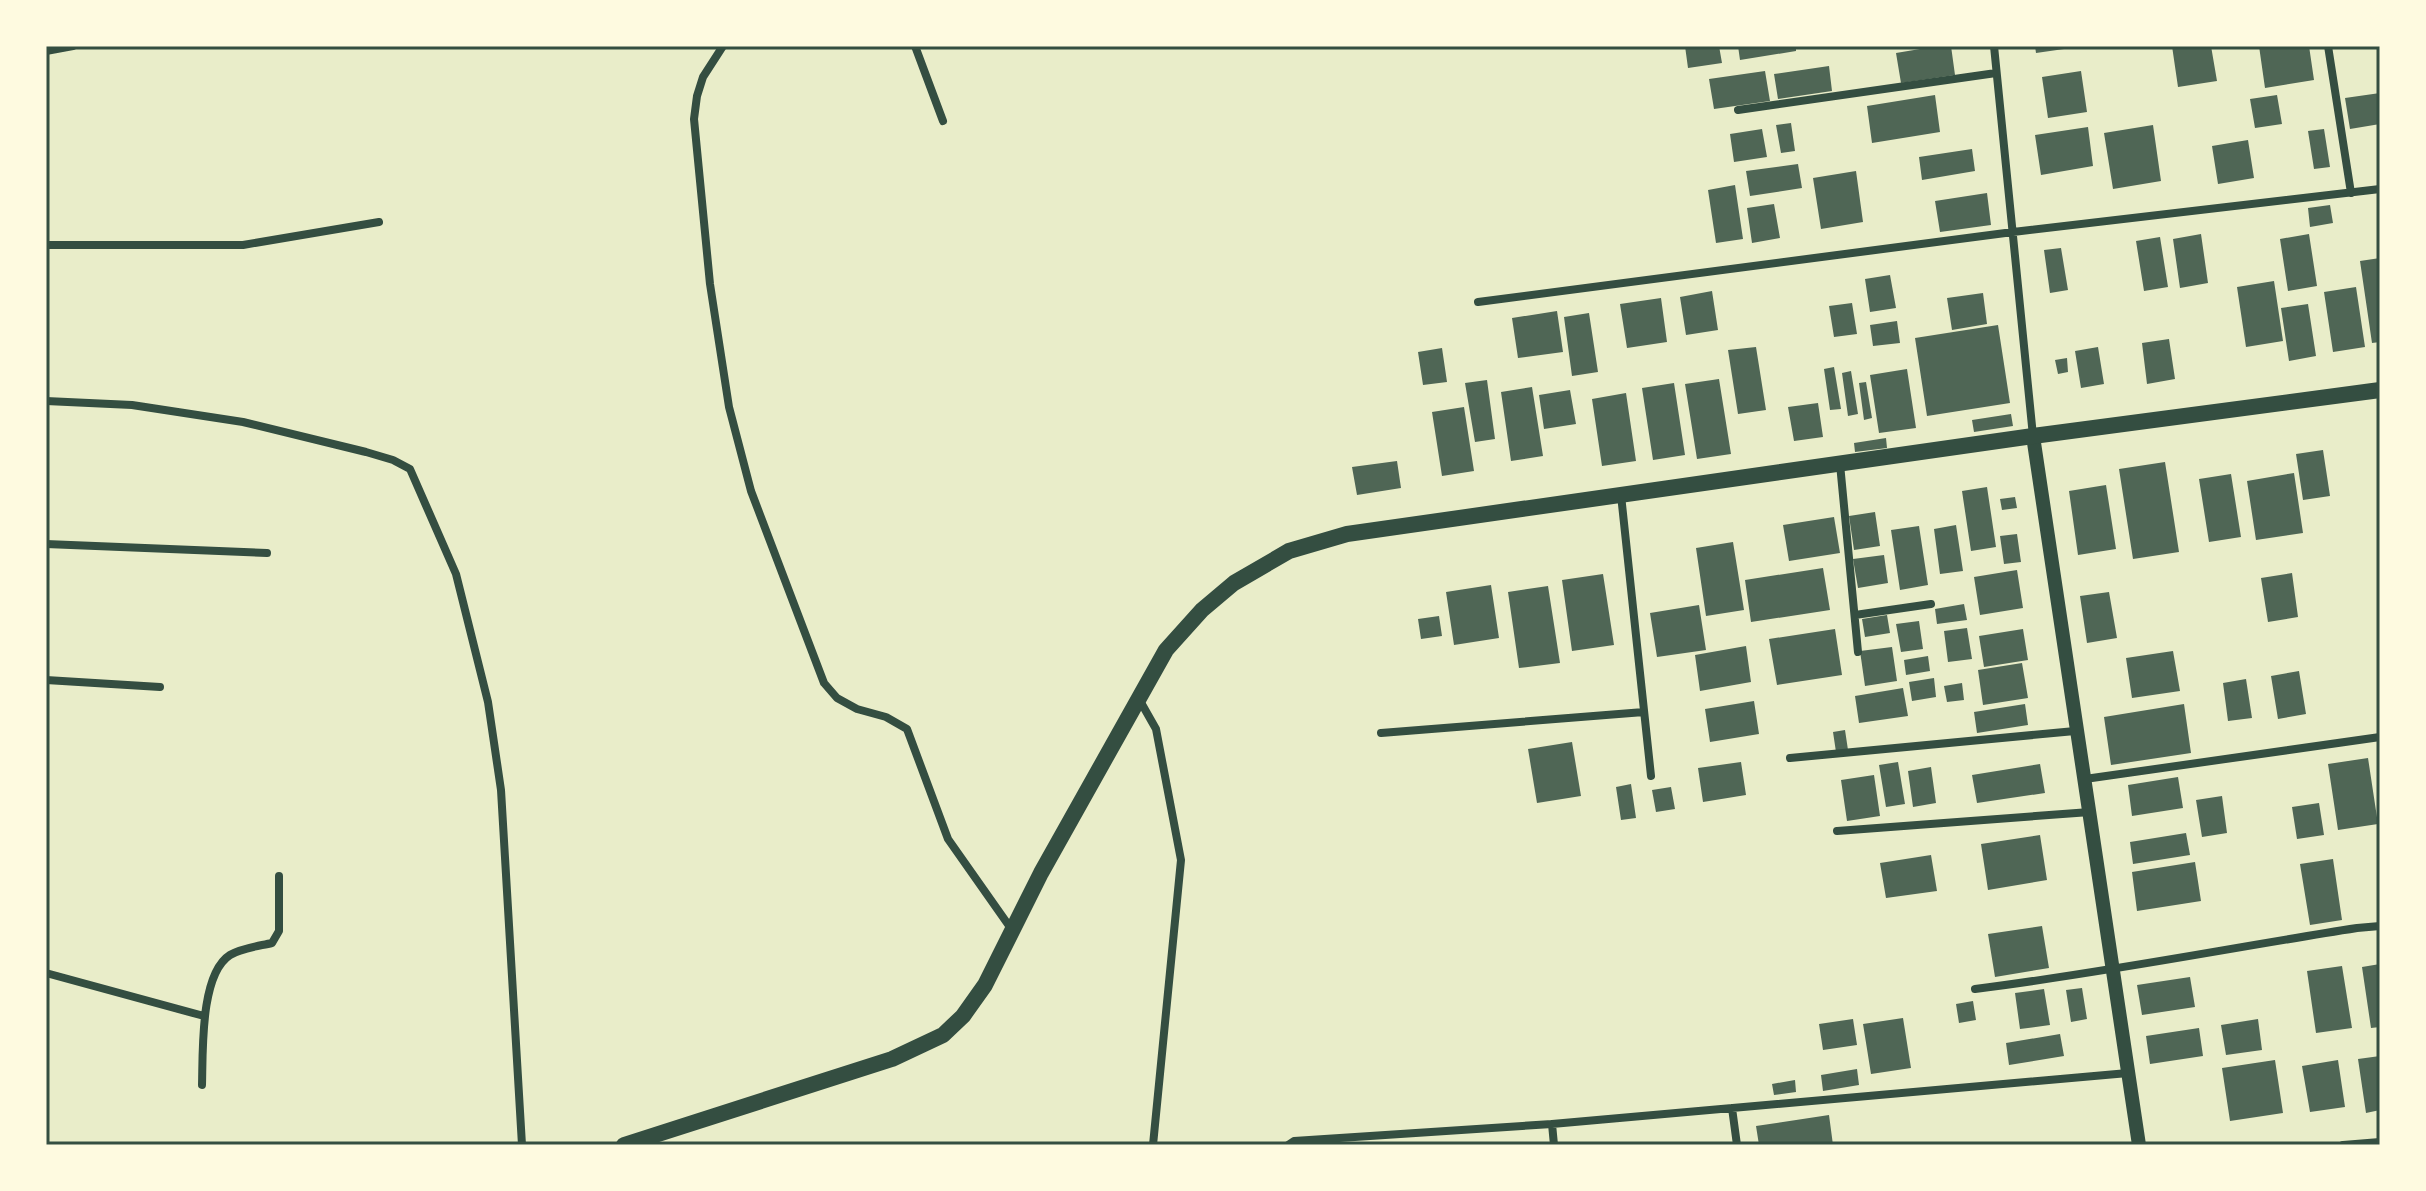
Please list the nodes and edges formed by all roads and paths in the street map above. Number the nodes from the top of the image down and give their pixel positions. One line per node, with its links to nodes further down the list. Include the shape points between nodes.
1 (73, 46): 6 (street)
2 (723, 46): 40 (street, via 703,77 694,119 719,346 751,491 824,683 837,698 907,729 948,839)
3 (915, 46): 9 (street)
4 (1994, 46): 7 (street)
5 (2328, 46): 11 (street)
6 (46, 51)
7 (1996, 73): 8 (street); 13 (street)
8 (1738, 110)
9 (943, 121)
10 (2380, 189): 11 (street)
11 (2351, 193): 13 (street)
12 (379, 222): 14 (street, via 243,245)
13 (2013, 232): 15 (street); 18 (street)
14 (46, 245)
15 (1478, 302)
16 (2380, 390): 18 (main road)
17 (46, 401): 51 (street, via 132,405 243,422 366,452 410,469 456,574 488,702 501,790)
18 (2033, 436): 19 (main road); 30 (street)
19 (1840, 464): 20 (main road); 24 (street)
20 (1621, 495): 28 (main road, via 1347,534 1289,551 1234,583 1202,610 1166,650); 29 (street)
21 (46, 544): 22 (street)
22 (267, 553)
23 (1931, 604): 24 (street)
24 (1855, 615): 25 (street)
25 (1858, 652)
26 (46, 680): 27 (street)
27 (160, 687)
28 (1139, 699): 40 (main road); 53 (street, via 1156,729 1181,860)
29 (1644, 712): 31 (street); 34 (street)
30 (2075, 731): 33 (street); 35 (street)
31 (1381, 733)
32 (2380, 737): 35 (street)
33 (1790, 758)
34 (1651, 776)
35 (2085, 779): 36 (street)
36 (2091, 812): 37 (street); 41 (street)
37 (1837, 831)
38 (279, 876): 44 (street, via 279,931 272,943 230,955 215,971)
39 (2380, 926): 41 (street)
40 (1013, 930): 52 (main road, via 985,985 943,1035 892,1059)
41 (2114, 970): 43 (street); 45 (street)
42 (46, 973): 44 (street)
43 (1975, 989)
44 (204, 1016): 46 (street)
45 (2128, 1073): 47 (street); 58 (street)
46 (202, 1085)
47 (1732, 1108): 48 (street); 57 (street)
48 (1552, 1124): 49 (street); 56 (street)
49 (1448, 1132): 54 (street); 55 (street)
50 (2380, 1142): 59 (street)
51 (522, 1145)
52 (624, 1145)
53 (1153, 1145)
54 (1288, 1145)
55 (1450, 1145)
56 (1554, 1145)
57 (1737, 1145)
58 (2139, 1145)
59 (2343, 1145)

